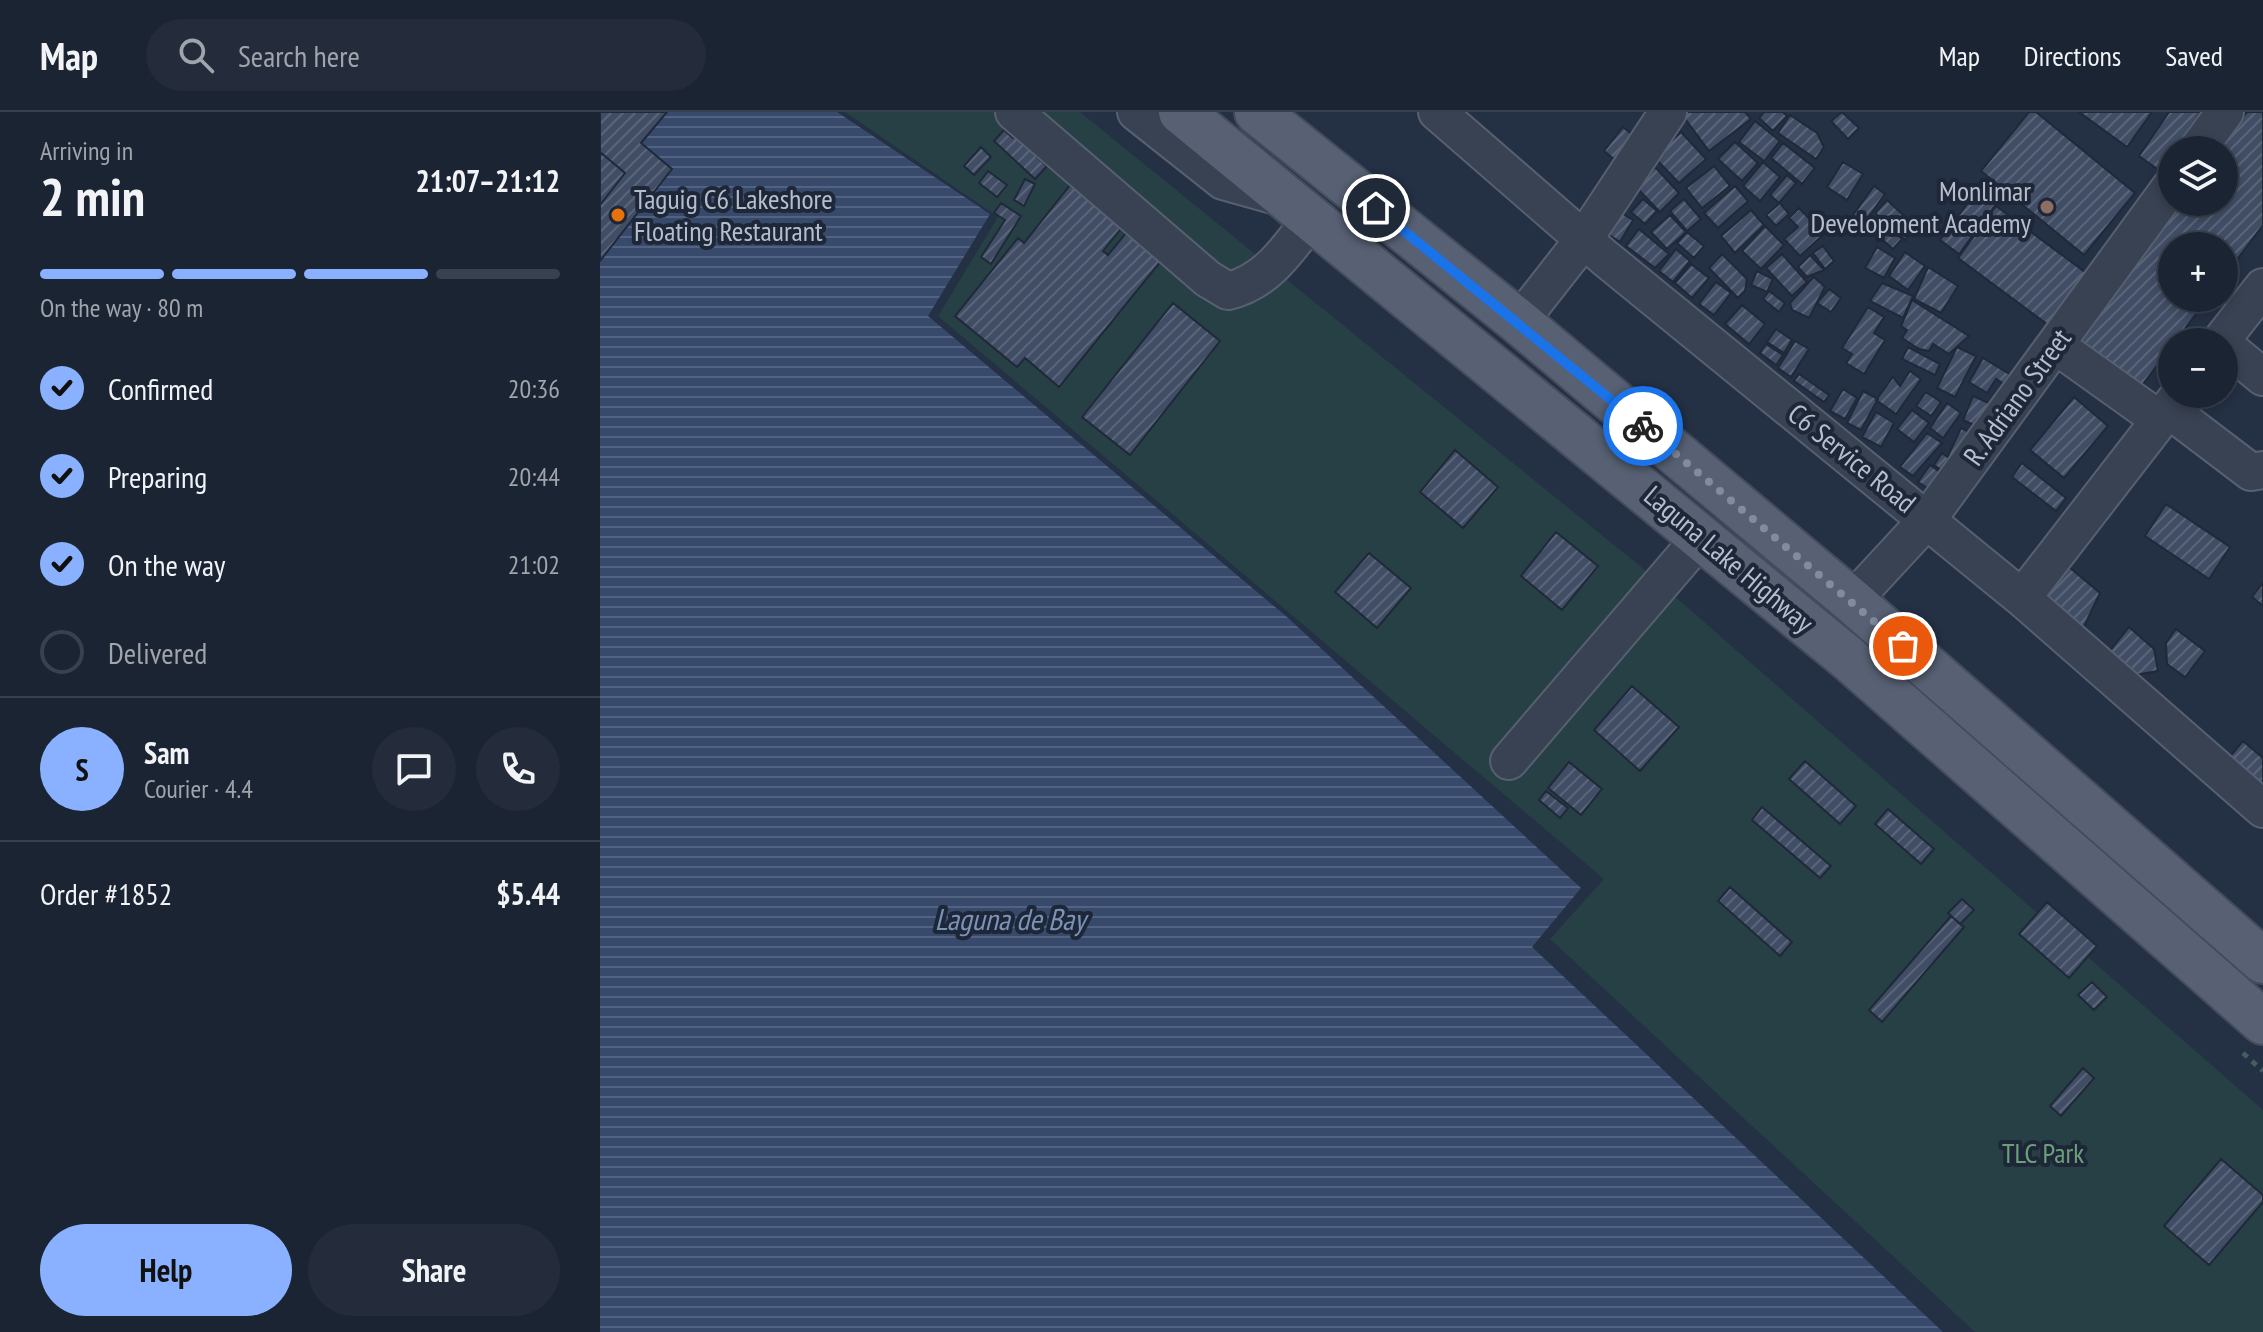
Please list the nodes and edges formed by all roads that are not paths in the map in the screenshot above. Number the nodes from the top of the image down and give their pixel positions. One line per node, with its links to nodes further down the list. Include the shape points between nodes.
1 (1014, 112): 10 (street, via 1228,291 1251,286 1288,251)
2 (1136, 112): 10 (street, via 1223,181)
3 (1181, 112): 10 (main road, Laguna Lake Highway)
4 (1257, 112): 13 (main road, Laguna Lake Highway)
5 (1437, 112): 11 (street, C6 Service Road)
6 (1668, 112): 11 (street)
7 (2225, 112): 8 (street)
8 (2207, 136)
9 (2158, 204): 15 (street, R. Adriano Street)
10 (1300, 208): 22 (main road, Laguna Lake Highway)
11 (1586, 253): 13 (street); 21 (street, C6 Service Road)
12 (2263, 287): 14 (street)
13 (1532, 306): 23 (main road, Laguna Lake Highway)
14 (2232, 328)
15 (2055, 345): 18 (street); 21 (street, R. Adriano Street)
16 (2238, 357): 17 (street)
17 (2263, 377)
18 (2158, 402)
19 (2169, 408): 20 (street, via 2251,472); 24 (street)
20 (2263, 470)
21 (1921, 527): 23 (street, R. Adriano Street); 24 (street, C6 Service Road)
22 (1702, 536): 25 (street); 28 (main road, Laguna Lake Highway)
23 (1862, 591): 27 (main road, Laguna Lake Highway)
24 (2022, 598): 26 (street, C6 Service Road)
25 (1509, 761)
26 (2263, 809)
27 (2263, 961)
28 (2263, 1022)

